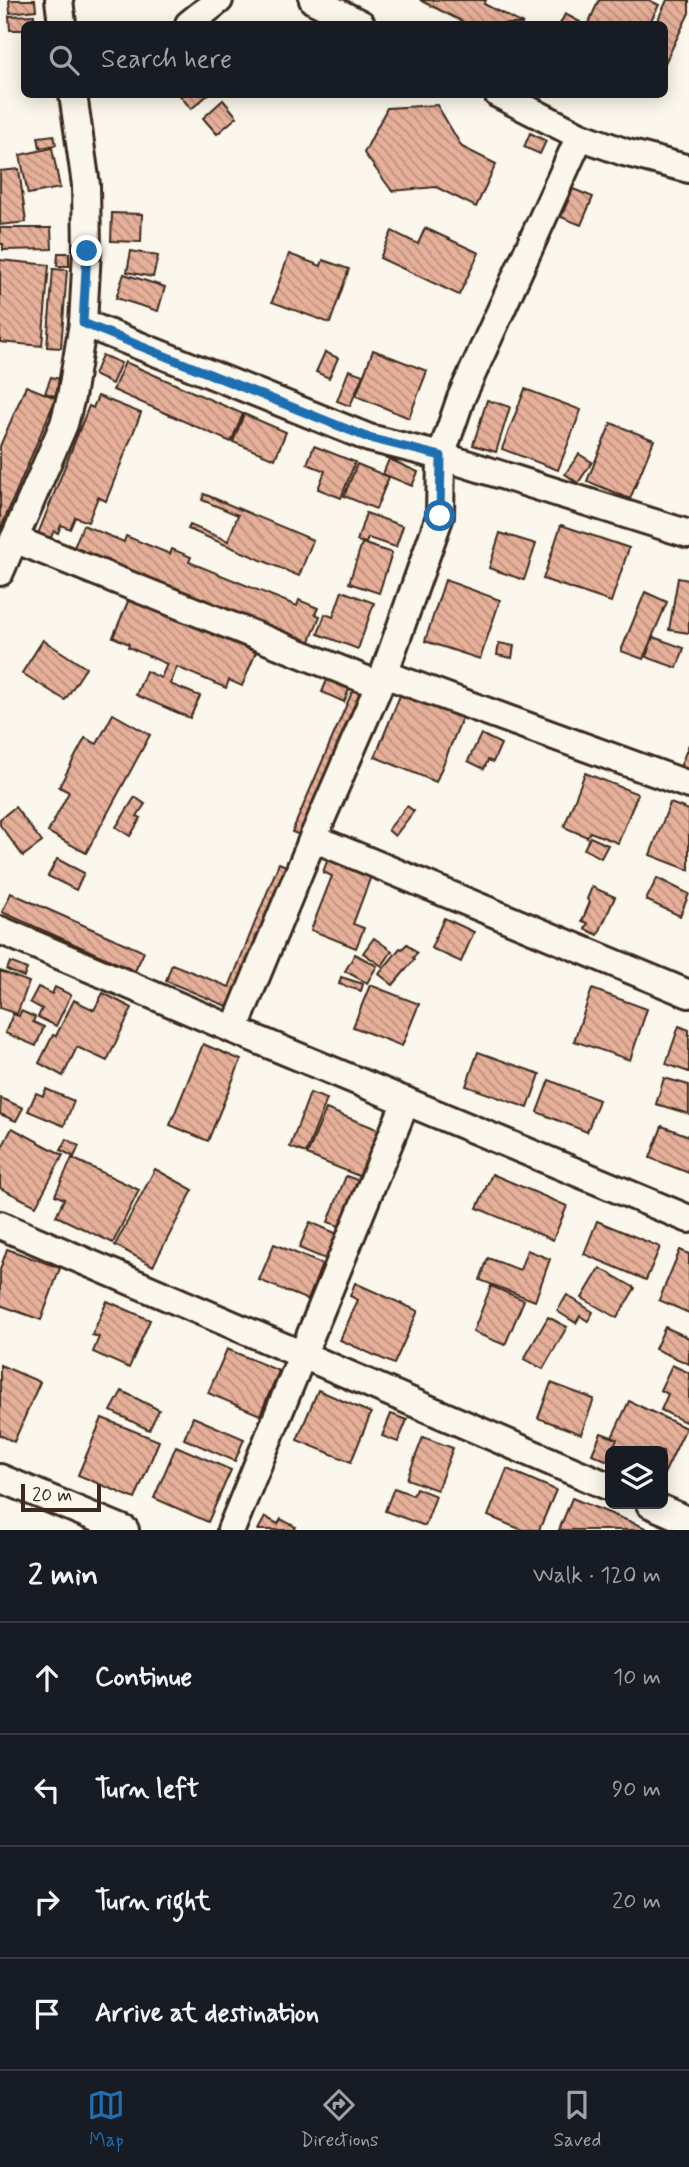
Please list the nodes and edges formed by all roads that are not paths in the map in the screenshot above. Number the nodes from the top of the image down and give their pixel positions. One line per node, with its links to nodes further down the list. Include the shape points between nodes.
1 (59, 0): 4 (street)
2 (219, 0): 5 (street)
3 (313, 0): 6 (street)
4 (62, 21)
5 (193, 21)
6 (355, 21)
7 (74, 98): 11 (street, via 86,185)
8 (506, 98): 9 (street)
9 (580, 136): 10 (street); 12 (street, via 461,398)
10 (689, 169)
11 (83, 323): 12 (street, via 369,438); 14 (street, via 64,424)
12 (441, 456): 13 (street); 16 (street, via 440,516)
13 (689, 534)
14 (14, 539): 15 (street); 16 (street)
15 (0, 572)
16 (381, 679): 17 (street); 18 (street)
17 (689, 785)
18 (313, 838): 20 (street); 21 (street)
19 (0, 930): 21 (street)
20 (689, 994)
21 (234, 1030): 22 (street)
22 (406, 1101): 23 (street); 25 (street)
23 (689, 1219)
24 (0, 1225): 25 (street)
25 (304, 1354): 27 (street); 31 (street)
26 (0, 1478): 30 (street)
27 (605, 1485)
28 (661, 1509): 29 (street)
29 (689, 1521)
30 (125, 1530)
31 (231, 1530)

